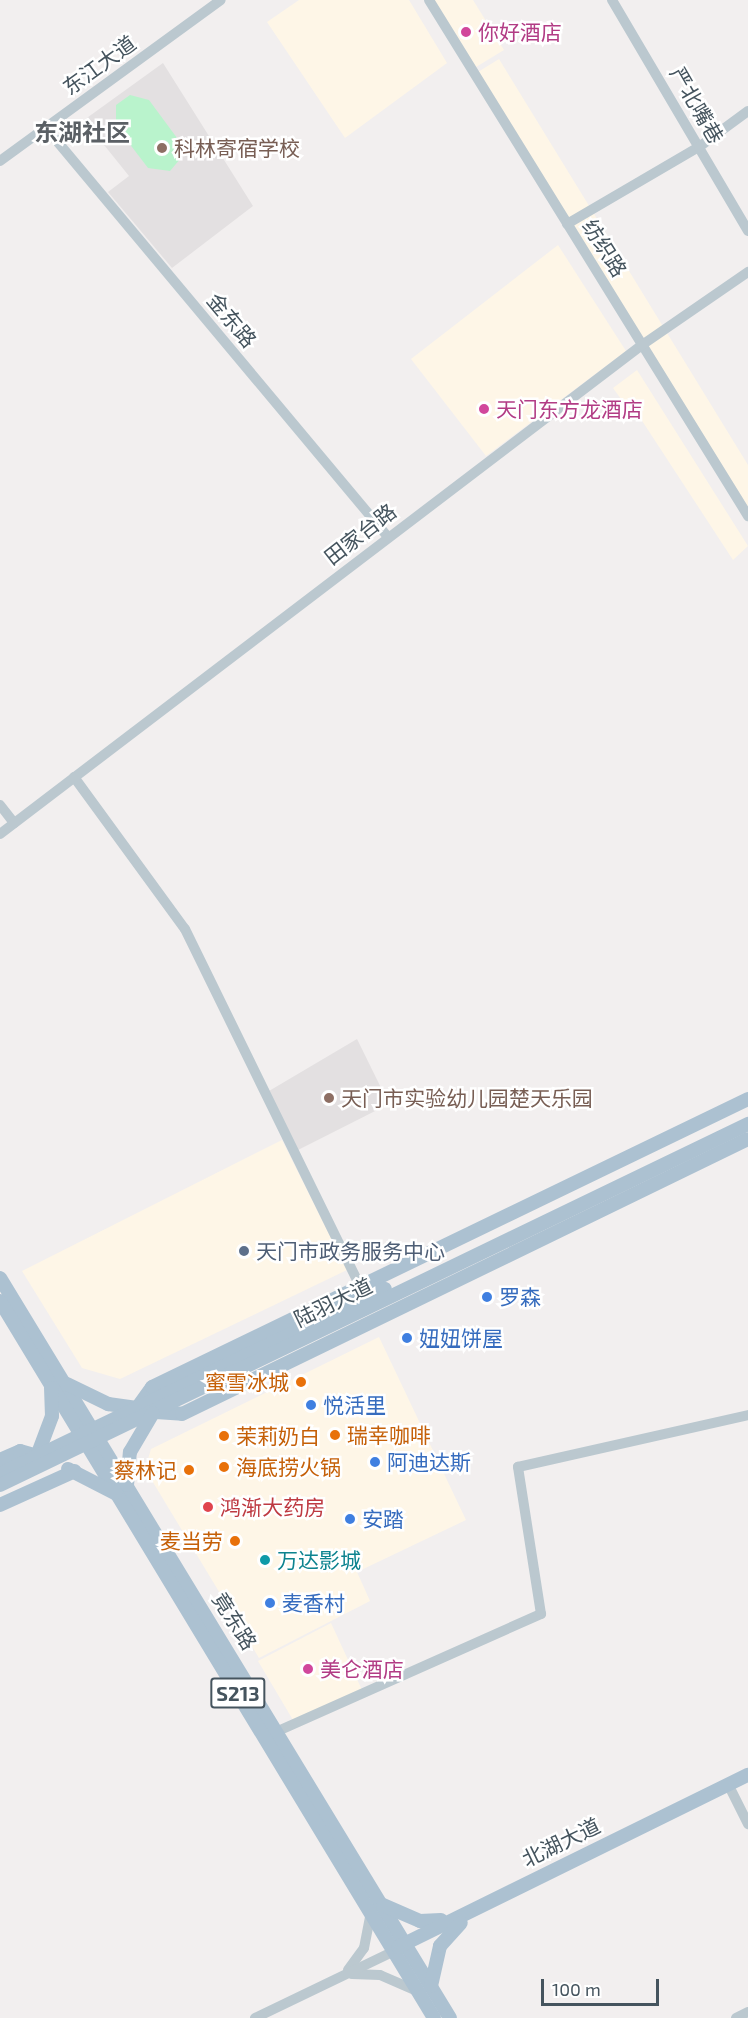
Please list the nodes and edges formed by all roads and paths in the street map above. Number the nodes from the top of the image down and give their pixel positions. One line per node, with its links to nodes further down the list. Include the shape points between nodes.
1 (221, 0): 5 (street, 东江大道)
2 (429, 0): 8 (street, 纺织路)
3 (612, 0): 6 (street, 严北嘴巷)
4 (748, 111): 6 (street)
5 (46, 128): 7 (street, 东江大道); 13 (street, 金东路)
6 (699, 147): 8 (street); 9 (street, 严北嘴巷)
7 (0, 161)
8 (567, 224): 11 (street, 纺织路)
9 (748, 231)
10 (748, 272): 11 (street, 田家台路)
11 (642, 345): 12 (street, 纺织路); 13 (street, 田家台路)
12 (748, 516)
13 (388, 537): 14 (street, 田家台路)
14 (74, 777): 16 (street, 田家台路); 23 (street, via 185,928)
15 (0, 805): 16 (street)
16 (14, 823): 17 (street, 田家台路)
17 (0, 834)
18 (748, 1099): 23 (main road)
19 (748, 1115): 26 (main road, 陆羽大道)
20 (748, 1124): 27 (main road, 陆羽大道)
21 (748, 1139): 27 (main road, via 182,1414)
22 (0, 1278): 25 (main road, 竟东路 / S213)
23 (360, 1286): 26 (main road, via 152,1387)
24 (0, 1301): 25 (main road, 竟东路 / S213)
25 (54, 1378): 26 (main road, via 86,1396); 29 (main road, 竟东路 / S213); 31 (main road, via 52,1416)
26 (137, 1408): 29 (main road, 陆羽大道)
27 (154, 1412): 29 (main road, 陆羽大道); 35 (main road, via 130,1452)
28 (748, 1414): 37 (street, via 518,1467 541,1614)
29 (90, 1436): 31 (main road, 陆羽大道); 35 (main road, 竟东路 / S213)
30 (0, 1460): 31 (main road, via 20,1451)
31 (40, 1460): 32 (main road); 33 (main road, 陆羽大道); 34 (main road, 陆羽大道)
32 (75, 1471): 35 (main road); 36 (main road)
33 (0, 1474)
34 (0, 1485)
35 (123, 1491): 37 (main road, 竟东路 / S213); 42 (main road, 竟东路 / S213)
36 (0, 1505)
37 (278, 1731): 42 (main road, 竟东路 / S213)
38 (748, 1775): 40 (main road, 北湖大道)
39 (748, 1784): 40 (main road, 北湖大道)
40 (730, 1788): 41 (street); 43 (main road, 北湖大道)
41 (748, 1824)
42 (376, 1907): 43 (main road, via 420,1921); 44 (main road, 竟东路 / S213); 45 (street, via 364,1948)
43 (459, 1919): 44 (main road, 北湖大道); 46 (main road, via 440,1946)
44 (402, 1947): 45 (street, 北湖大道); 46 (main road, 竟东路 / S213)
45 (344, 1975): 46 (street, via 380,1975); 48 (street, 北湖大道)
46 (425, 1990): 49 (main road, 竟东路 / S213); 50 (main road, 竟东路 / S213)
47 (748, 2012): 51 (street)
48 (255, 2018)
49 (434, 2018)
50 (450, 2018)
51 (736, 2018)

